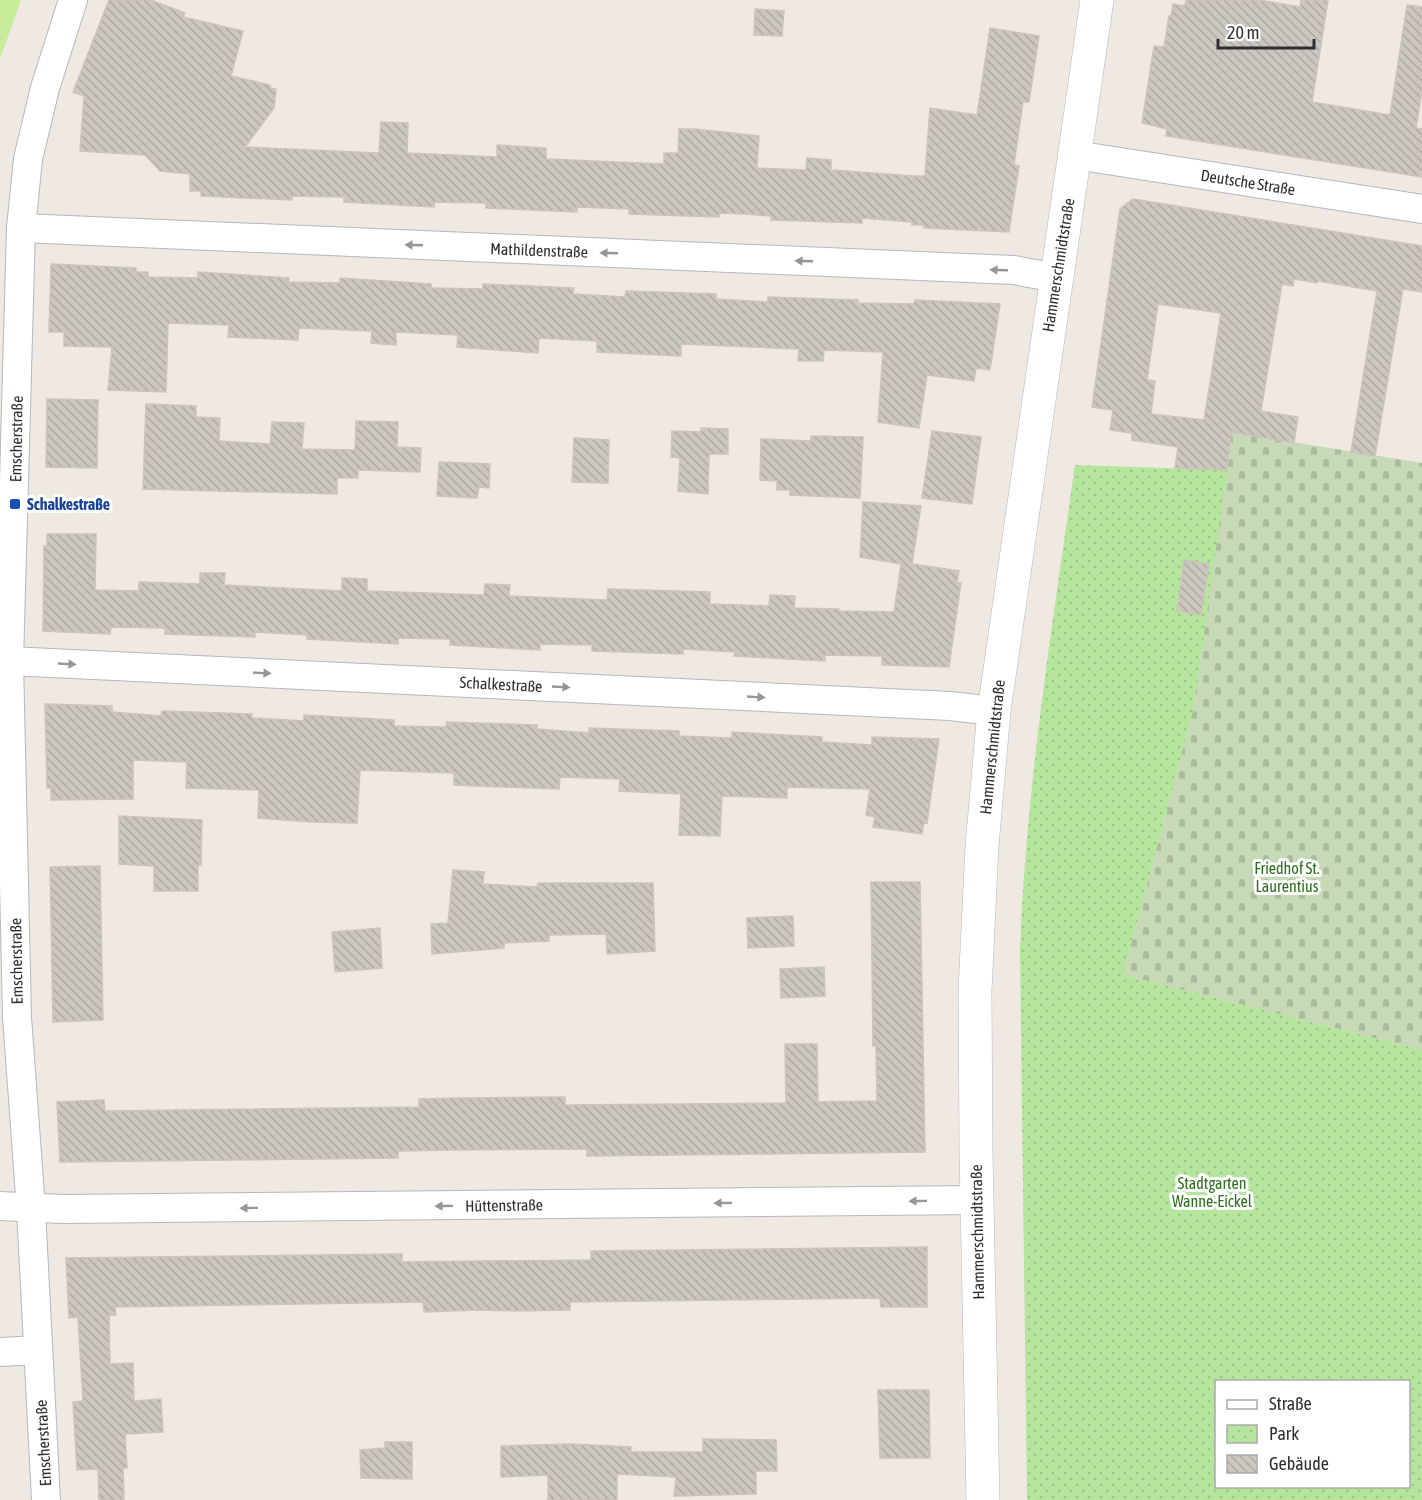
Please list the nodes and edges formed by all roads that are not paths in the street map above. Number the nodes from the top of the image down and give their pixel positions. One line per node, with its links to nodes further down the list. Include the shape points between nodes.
1 (73, 0): 5 (street, Emscherstraße, via 28,159)
2 (1097, 0): 3 (main road, Hammerschmidtstraße)
3 (1075, 155): 4 (street, Deutsche Straße); 6 (main road, Hammerschmidtstraße)
4 (1422, 209)
5 (21, 228): 6 (street, Mathildenstraße, one-way to 5, via 1002,270); 7 (street, Emscherstraße)
6 (1056, 278): 8 (main road, Hammerschmidtstraße)
7 (9, 661): 8 (street, Schalkestraße, one-way to 8); 9 (street, Emscherstraße)
8 (994, 711): 10 (main road, Hammerschmidtstraße, via 975,990)
9 (9, 1016): 12 (street, Emscherstraße)
10 (977, 1200): 12 (street, Hüttenstraße, one-way to 12); 16 (main road, Hammerschmidtstraße)
11 (0, 1206): 12 (street)
12 (31, 1209): 13 (street, Emscherstraße)
13 (37, 1350): 14 (street); 15 (street, Emscherstraße)
14 (0, 1352)
15 (46, 1500)
16 (983, 1500)

